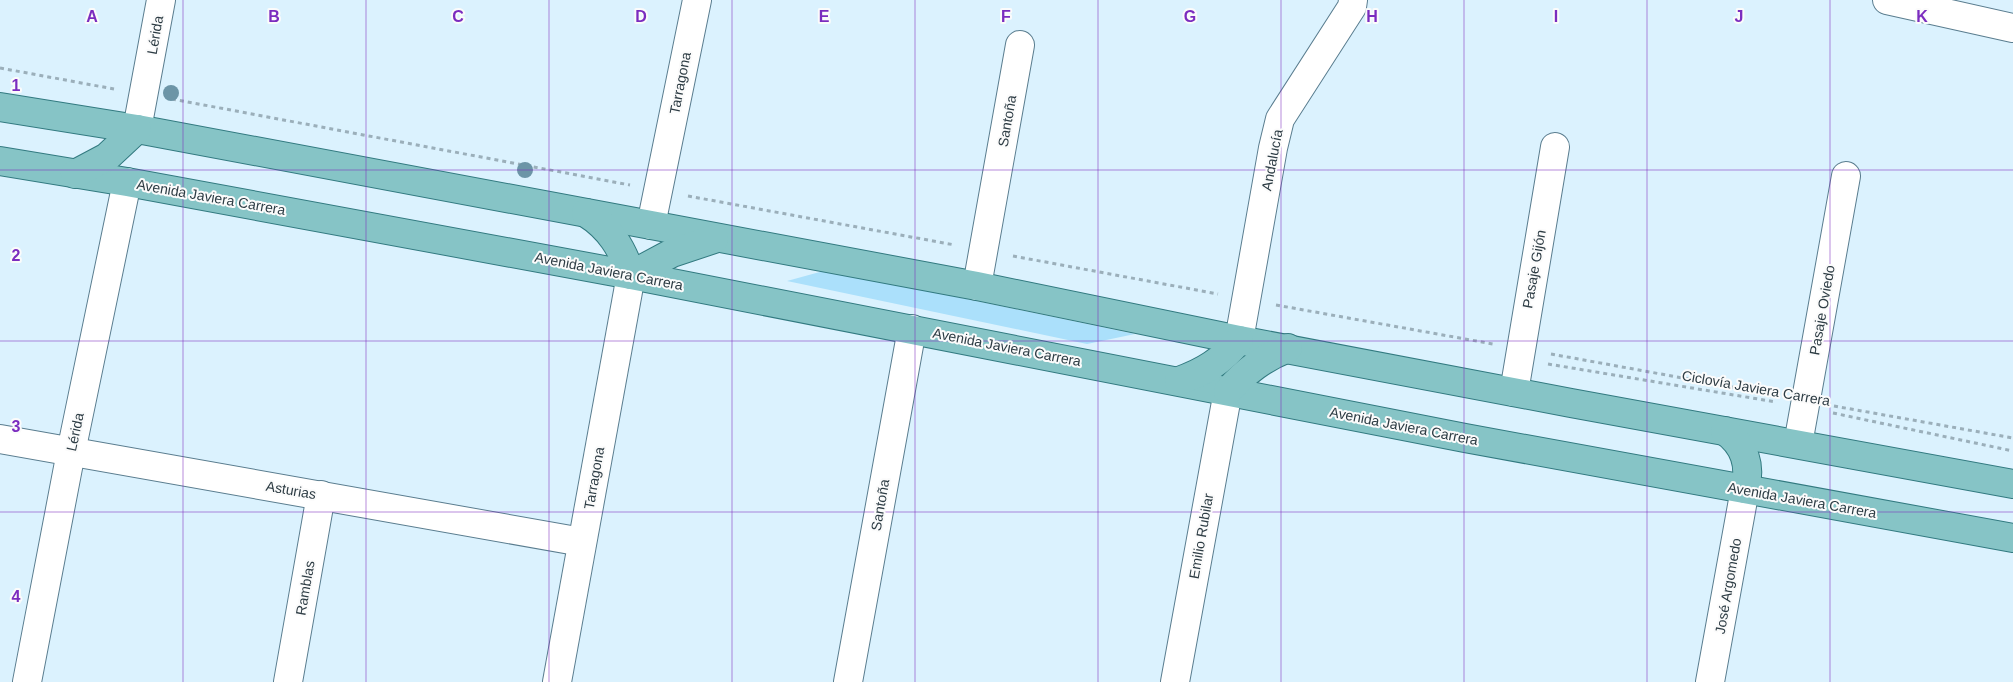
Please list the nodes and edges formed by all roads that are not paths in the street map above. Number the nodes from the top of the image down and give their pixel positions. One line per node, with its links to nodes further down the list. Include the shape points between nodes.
1 (161, 0): 8 (street, Lérida)
2 (697, 0): 15 (street, Tarragona)
3 (1353, 0): 20 (street, Andalucía, via 1352,7 1280,119)
4 (1887, 0): 5 (street)
5 (2013, 28)
6 (1020, 45): 18 (street, Santoña)
7 (0, 107): 8 (main road)
8 (137, 129): 11 (main road, via 107,157); 14 (main road)
9 (1555, 147): 24 (street, Pasaje Gijón)
10 (0, 161): 11 (main road, Avenida Javiera Carrera)
11 (75, 174): 13 (main road, Avenida Javiera Carrera)
12 (1846, 176): 27 (street, Pasaje Oviedo)
13 (126, 182): 17 (main road, Avenida Javiera Carrera); 28 (street, Lérida)
14 (586, 213): 15 (main road); 17 (main road, via 604,226 616,241)
15 (652, 225): 16 (main road)
16 (718, 238): 17 (main road, via 672,253); 18 (main road)
17 (631, 275): 19 (main road, Avenida Javiera Carrera); 33 (street, Tarragona)
18 (977, 286): 20 (main road)
19 (912, 329): 22 (main road, Avenida Javiera Carrera); 37 (street, Santoña)
20 (1239, 340): 21 (main road); 22 (main road, via 1216,364)
21 (1288, 348): 23 (main road, via 1252,367); 24 (main road)
22 (1179, 381): 23 (main road, Avenida Javiera Carrera)
23 (1228, 391): 30 (main road, Avenida Javiera Carrera); 38 (street, Emilio Rubilar)
24 (1514, 392): 25 (main road)
25 (1725, 431): 27 (main road); 30 (main road, via 1734,437 1746,458 1749,474)
26 (0, 439): 28 (street, Asturias)
27 (1798, 444): 29 (main road)
28 (71, 452): 31 (street, Asturias); 34 (street, Lérida)
29 (2013, 484)
30 (1745, 489): 32 (main road, Avenida Javiera Carrera); 39 (street, José Argomedo)
31 (322, 495): 33 (street, Asturias); 35 (street, Ramblas)
32 (2013, 538)
33 (582, 542): 36 (street, Tarragona)
34 (27, 682)
35 (288, 682)
36 (557, 682)
37 (848, 682)
38 (1175, 682)
39 (1710, 682)

